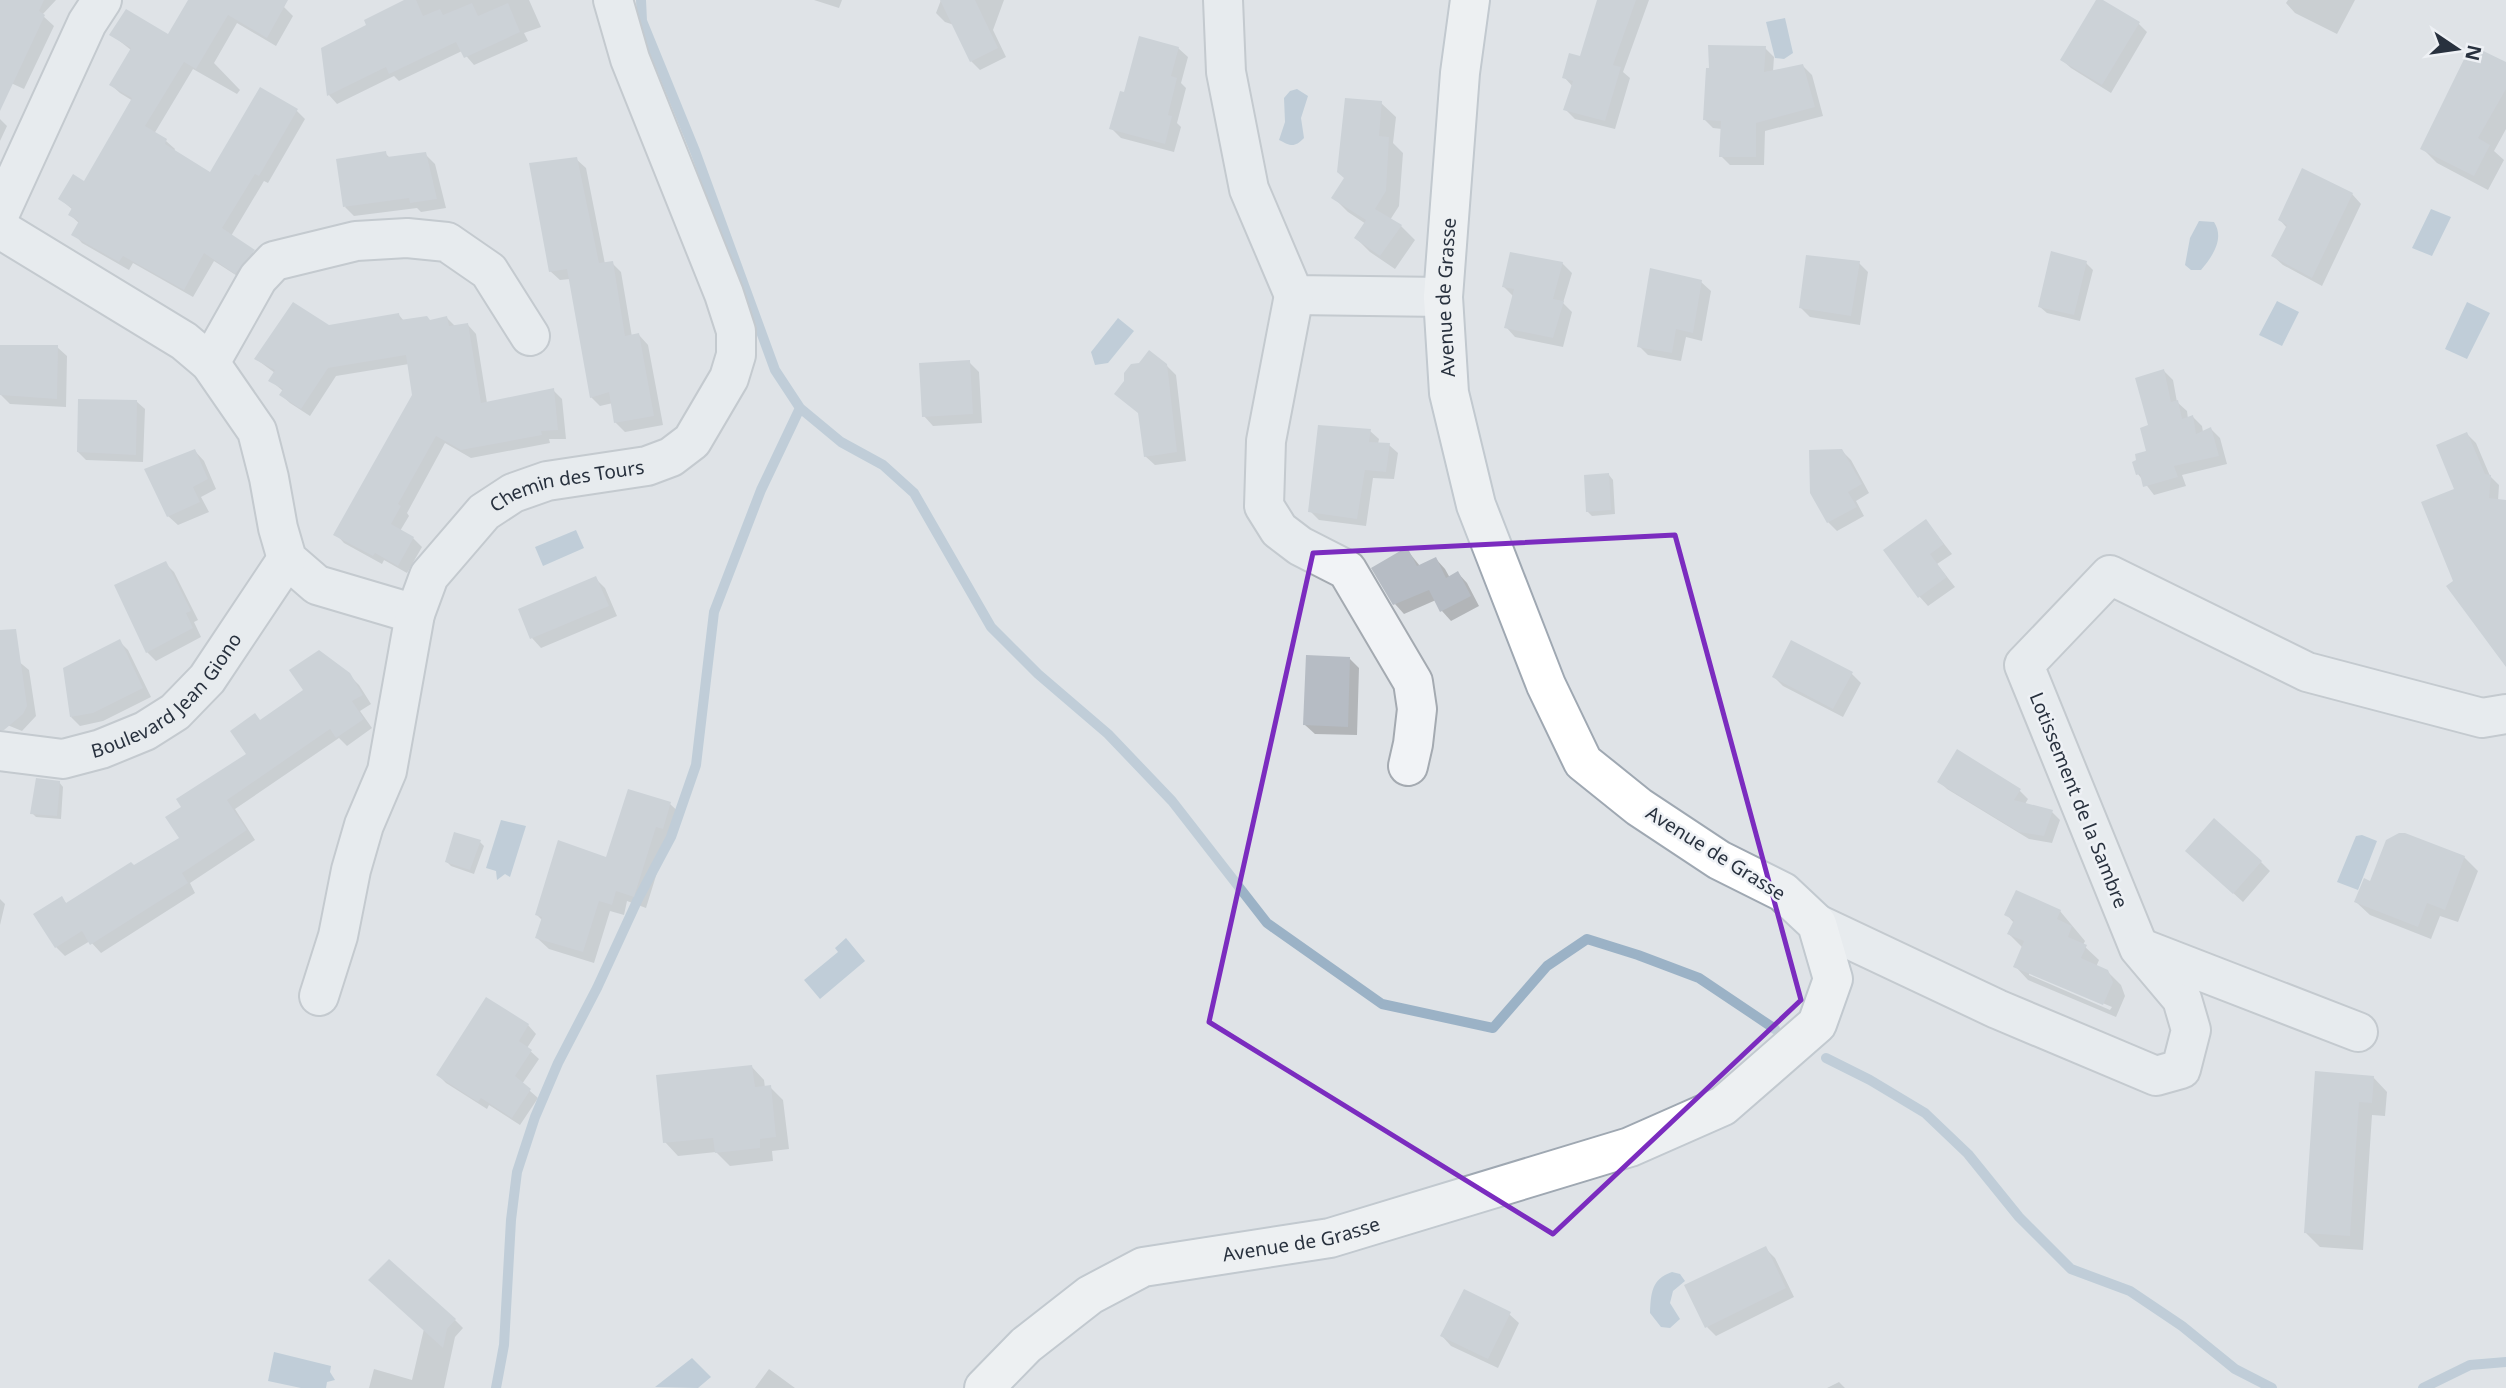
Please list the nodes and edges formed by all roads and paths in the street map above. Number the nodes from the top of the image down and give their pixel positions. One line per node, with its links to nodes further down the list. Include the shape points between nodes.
1 (102, 0): 5 (street, via 87,23)
2 (613, 0): 12 (street, Chemin des Tours, via 630,59 736,331 736,355 729,378 692,442 671,457 647,466 547,481 484,512 429,576)
3 (1223, 0): 7 (street, via 1226,72 1249,189)
4 (1470, 0): 8 (main road, Avenue de Grasse)
5 (0, 213)
6 (0, 229): 10 (street, via 184,341)
7 (1294, 295): 8 (street); 15 (street, via 1266,441 1264,506 1279,530 1347,570 1413,682 1418,709)
8 (1443, 297): 16 (main road, Avenue de Grasse, via 1449,393 1476,505 1546,685 1583,762 1639,807 1719,860 1783,892)
9 (530, 336): 10 (street, via 489,271 447,242 407,238 356,241 274,261 258,278)
10 (210, 363): 11 (street, via 257,431)
11 (287, 559): 12 (street, via 317,585); 14 (street, Boulevard Jean Giono, via 207,679 175,712 145,732 63,759)
12 (415, 614): 18 (street, Chemin des Tours, via 387,771 360,836 338,936)
13 (2506, 714): 17 (street, Lotissement de la Sambre, via 2482,718 2307,672 2110,575 2024,665)
14 (0, 751)
15 (1408, 766)
16 (1817, 925): 17 (street, Lotissement de la Sambre, via 2156,1076 2180,1069 2191,1030 2182,999); 20 (main road, Avenue de Grasse, via 1833,979 1817,1024 1723,1106 1630,1147 1330,1238 1143,1267 1090,1295 1026,1345)
17 (2139, 948): 19 (street)
18 (319, 996)
19 (2358, 1032)
20 (984, 1388)

